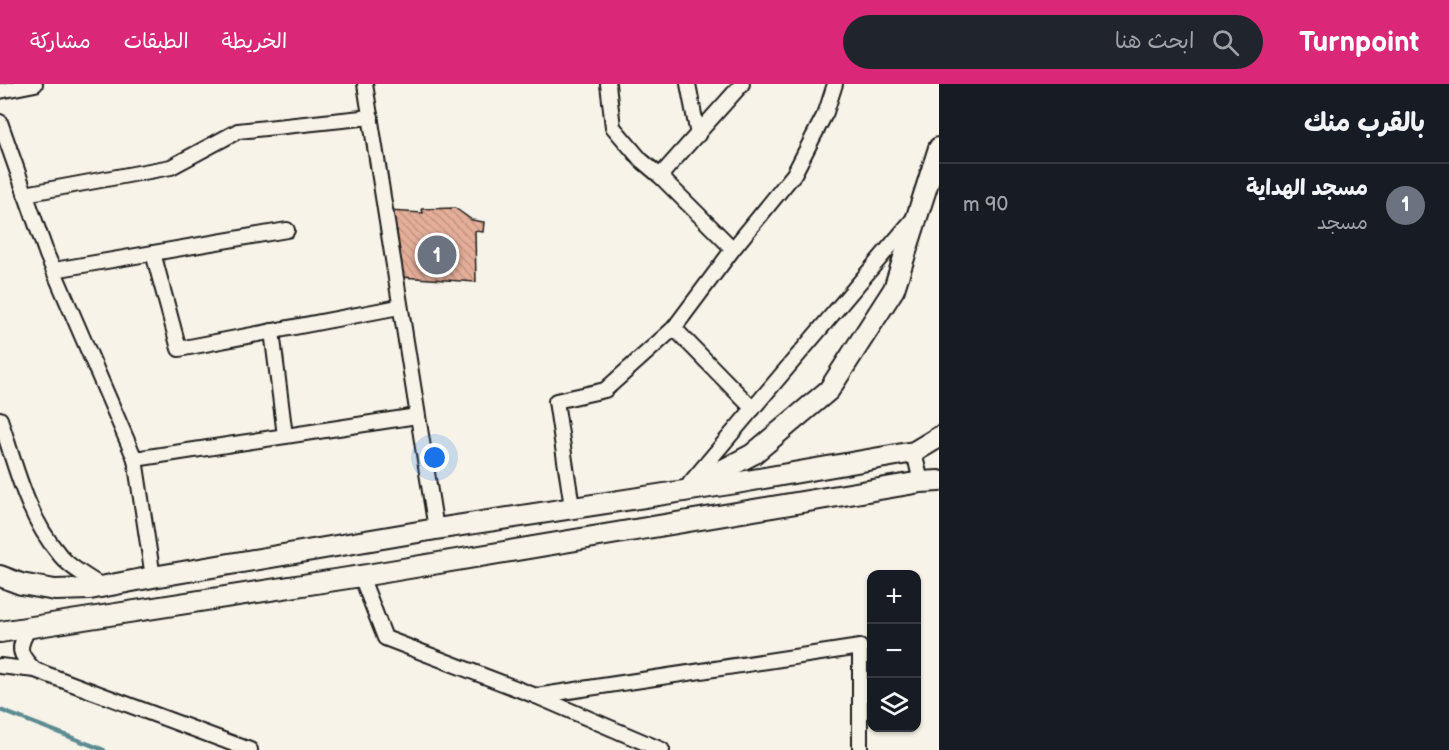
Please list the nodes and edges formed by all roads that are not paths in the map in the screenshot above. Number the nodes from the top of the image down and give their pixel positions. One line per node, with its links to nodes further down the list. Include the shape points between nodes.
1 (35, 84): 7 (street)
2 (365, 84): 8 (street)
3 (608, 84): 12 (street, via 613,127)
4 (688, 84): 10 (street)
5 (742, 84): 10 (street)
6 (835, 84): 16 (street, via 826,112 794,174)
7 (0, 91)
8 (371, 117): 13 (street, via 238,131 171,167); 19 (street)
9 (0, 122): 13 (street)
10 (698, 135): 12 (street)
11 (939, 148): 14 (street)
12 (660, 177): 16 (street)
13 (26, 194): 18 (street)
14 (919, 212): 22 (street); 30 (street, via 894,289 829,390 753,454)
15 (287, 230): 17 (street)
16 (733, 249): 20 (street)
17 (153, 253): 18 (street); 21 (street, via 179,349)
18 (54, 270): 28 (street)
19 (399, 307): 21 (street); 23 (street)
20 (674, 328): 22 (street); 31 (street, via 605,390 555,401)
21 (272, 331): 25 (street)
22 (753, 409): 30 (street)
23 (417, 416): 25 (street); 32 (street)
24 (0, 419): 36 (street, via 29,505 44,535 60,556)
25 (285, 436): 28 (street)
26 (939, 437): 27 (street)
27 (914, 452): 29 (street); 30 (street)
28 (135, 459): 35 (street)
29 (930, 482): 34 (street)
30 (685, 490): 31 (street)
31 (572, 507): 32 (street)
32 (436, 529): 35 (street)
33 (0, 576): 36 (street, via 55,590)
34 (361, 576): 37 (street); 41 (street, via 385,638)
35 (153, 577): 36 (street)
36 (103, 587)
37 (29, 628): 38 (street); 40 (street, via 20,643 22,658)
38 (0, 632)
39 (0, 666): 40 (street)
40 (35, 670): 42 (street)
41 (536, 696): 43 (street); 44 (street, via 860,647)
42 (250, 750)
43 (662, 750)
44 (860, 750)

